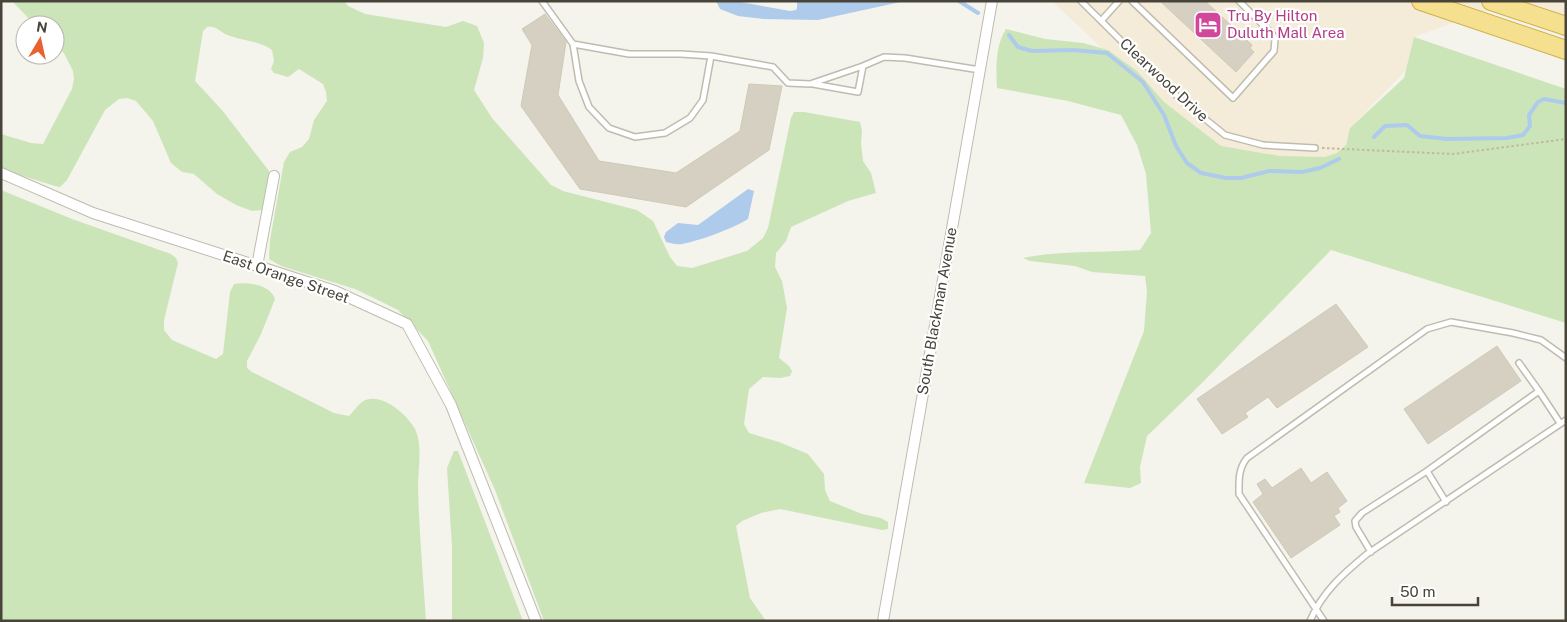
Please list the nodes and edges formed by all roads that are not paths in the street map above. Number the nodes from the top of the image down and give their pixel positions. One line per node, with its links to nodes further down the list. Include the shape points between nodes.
1 (542, 1): 11 (lane)
2 (992, 1): 15 (street, South Blackman Avenue)
3 (1081, 1): 9 (lane, Clearwood Drive)
4 (1119, 1): 9 (lane)
5 (1132, 1): 6 (lane, via 1233,98 1274,52 1275,40)
6 (1239, 1)
7 (1421, 1): 12 (highway)
8 (1491, 1): 10 (highway)
9 (1101, 21): 17 (lane, Clearwood Drive, via 1179,98 1225,135 1263,145)
10 (1566, 26)
11 (573, 44): 13 (lane, via 629,54); 13 (lane, via 579,81 589,107 609,128 635,137 665,133 690,118 704,100)
12 (1566, 50)
13 (711, 56): 16 (lane, via 773,67 788,83)
14 (863, 66): 15 (lane, via 884,57); 16 (lane); 16 (lane, via 858,92)
15 (980, 70): 31 (street, South Blackman Avenue)
16 (810, 84)
17 (1315, 148)
18 (1, 173): 20 (street, East Orange Street, via 93,213)
19 (274, 176): 20 (street)
20 (257, 266): 30 (street, East Orange Street, via 335,291 407,324 451,405)
21 (1566, 358): 29 (lane, via 1541,340 1451,322 1427,330 1247,458 1238,477 1239,494)
22 (1519, 363): 23 (lane)
23 (1539, 392): 25 (lane); 26 (lane)
24 (1566, 420): 25 (lane)
25 (1560, 424): 27 (lane)
26 (1427, 471): 27 (lane); 28 (lane, via 1362,513 1355,521)
27 (1446, 502): 28 (lane)
28 (1371, 552): 29 (lane, via 1338,578)
29 (1316, 608): 32 (lane); 33 (lane)
30 (536, 621)
31 (883, 621)
32 (1310, 621)
33 (1324, 621)

